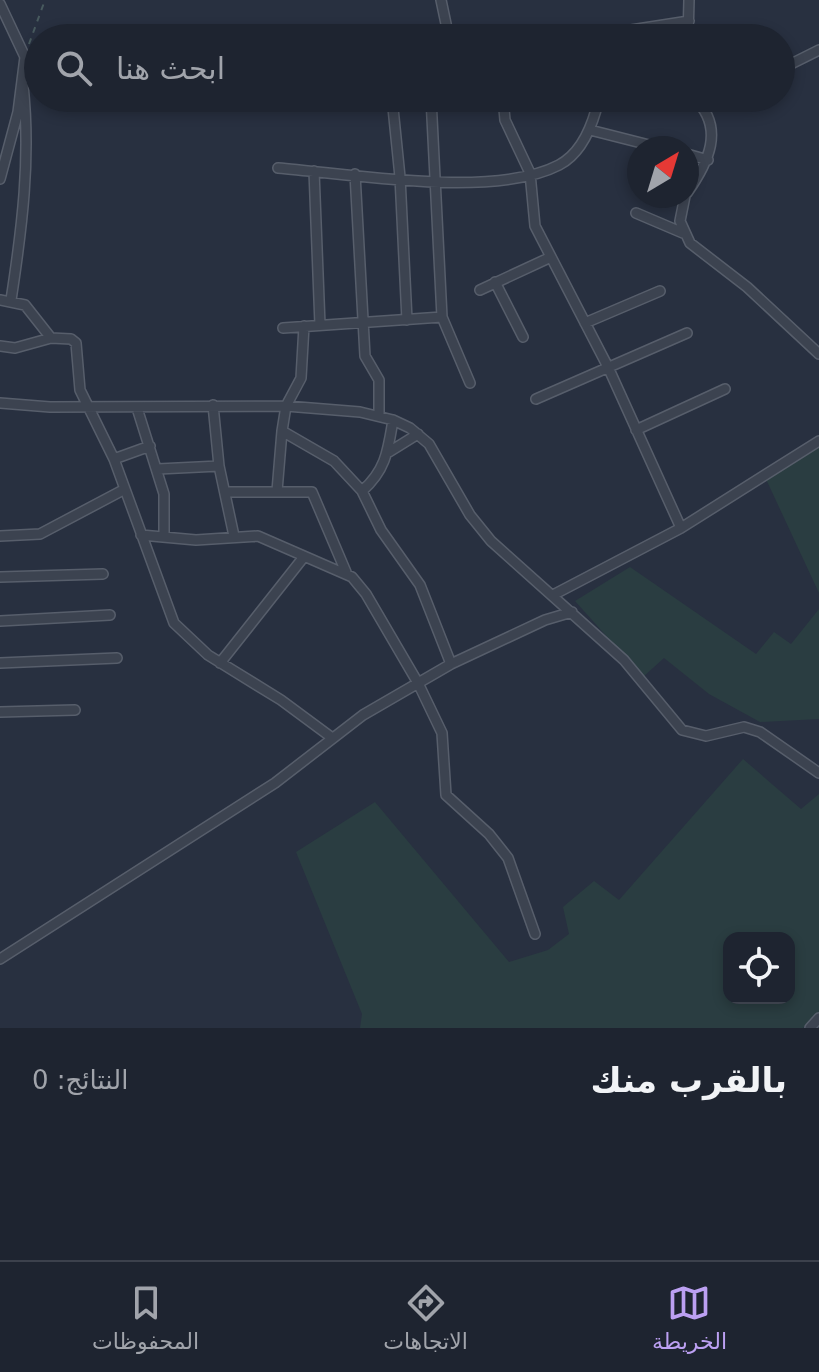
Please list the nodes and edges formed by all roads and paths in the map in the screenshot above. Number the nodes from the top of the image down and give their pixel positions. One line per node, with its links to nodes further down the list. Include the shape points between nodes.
1 (45, 0): 6 (path)
2 (441, 0): 7 (street)
3 (689, 0): 5 (street)
4 (0, 4): 11 (street)
5 (689, 21): 8 (street); 9 (street)
6 (37, 24)
7 (446, 24)
8 (670, 24)
9 (689, 24)
10 (819, 50): 12 (street)
11 (24, 55)
12 (795, 62)
13 (24, 71): 14 (street)
14 (23, 85): 15 (street); 26 (street)
15 (24, 94)
16 (26, 112): 42 (street, via 25,207)
17 (393, 112): 32 (street)
18 (432, 112): 34 (street)
19 (504, 112): 29 (street)
20 (595, 112): 22 (street)
21 (706, 112): 25 (street, via 712,127)
22 (590, 130): 23 (street); 29 (street, via 560,165)
23 (627, 139)
24 (699, 157): 25 (street)
25 (708, 160): 31 (street)
26 (2, 163): 33 (street)
27 (278, 168): 28 (street)
28 (314, 171): 30 (street); 47 (street)
29 (530, 173): 34 (street, via 500,180); 38 (street, via 535,226)
30 (355, 174): 32 (street); 45 (street)
31 (699, 174)
32 (400, 177): 34 (street); 44 (street)
33 (0, 179)
34 (436, 180): 43 (street)
35 (680, 208): 37 (street)
36 (636, 213): 37 (street)
37 (683, 233): 54 (street)
38 (551, 257): 39 (street); 46 (street)
39 (495, 282): 40 (street); 51 (street)
40 (480, 290)
41 (660, 291): 46 (street)
42 (5, 300): 52 (street, via 33,311)
43 (442, 317): 44 (street); 56 (street)
44 (407, 320): 45 (street)
45 (363, 322): 47 (street); 64 (street, via 365,356 379,380)
46 (585, 323): 55 (street)
47 (320, 325): 48 (street)
48 (304, 326): 49 (street); 62 (street, via 301,378)
49 (283, 328)
50 (687, 333): 55 (street)
51 (523, 337)
52 (51, 338): 53 (street, via 15,348); 61 (street, via 76,343 78,380)
53 (0, 346)
54 (819, 354)
55 (608, 367): 58 (street); 66 (street)
56 (470, 383)
57 (725, 389): 66 (street)
58 (536, 399)
59 (0, 403): 61 (street)
60 (213, 405): 62 (street); 63 (street); 73 (street)
61 (88, 406): 63 (street); 72 (street)
62 (286, 406): 64 (street); 67 (street)
63 (137, 408): 70 (street)
64 (379, 414): 65 (street)
65 (393, 420): 68 (street); 71 (street)
66 (636, 430): 79 (street)
67 (282, 431): 76 (street); 77 (street, via 334,461)
68 (418, 434): 71 (street); 88 (street, via 479,528)
69 (819, 441): 79 (street)
70 (150, 446): 72 (street); 74 (street)
71 (389, 452): 77 (street, via 376,478)
72 (114, 459): 75 (street)
73 (219, 466): 74 (street); 78 (street)
74 (158, 469): 83 (street, via 167,508)
75 (125, 489): 80 (street); 81 (street, via 40,534)
76 (277, 491): 78 (street); 85 (street, via 315,495)
77 (362, 491): 95 (street, via 381,530 420,585)
78 (225, 492): 82 (street)
79 (681, 528): 88 (street)
80 (141, 535): 83 (street); 94 (street, via 174,623)
81 (0, 536)
82 (234, 536): 83 (street); 84 (street, via 258,536)
83 (164, 537)
84 (303, 558): 85 (street); 94 (street)
85 (346, 572): 96 (street, via 366,594)
86 (103, 574): 87 (street)
87 (0, 577)
88 (553, 595): 89 (street)
89 (572, 612): 95 (street); 100 (street, via 624,660 682,730 706,736 744,727 760,732)
90 (110, 615): 91 (street)
91 (0, 621)
92 (117, 658): 93 (street)
93 (0, 663)
94 (220, 663): 99 (street)
95 (451, 664): 96 (street)
96 (418, 683): 99 (street); 101 (street, via 442,733 446,795 508,858)
97 (75, 710): 98 (street)
98 (0, 712)
99 (331, 737): 102 (street, via 275,783)
100 (819, 773)
101 (535, 934)
102 (0, 959)
103 (819, 1018): 104 (street)
104 (810, 1028)

